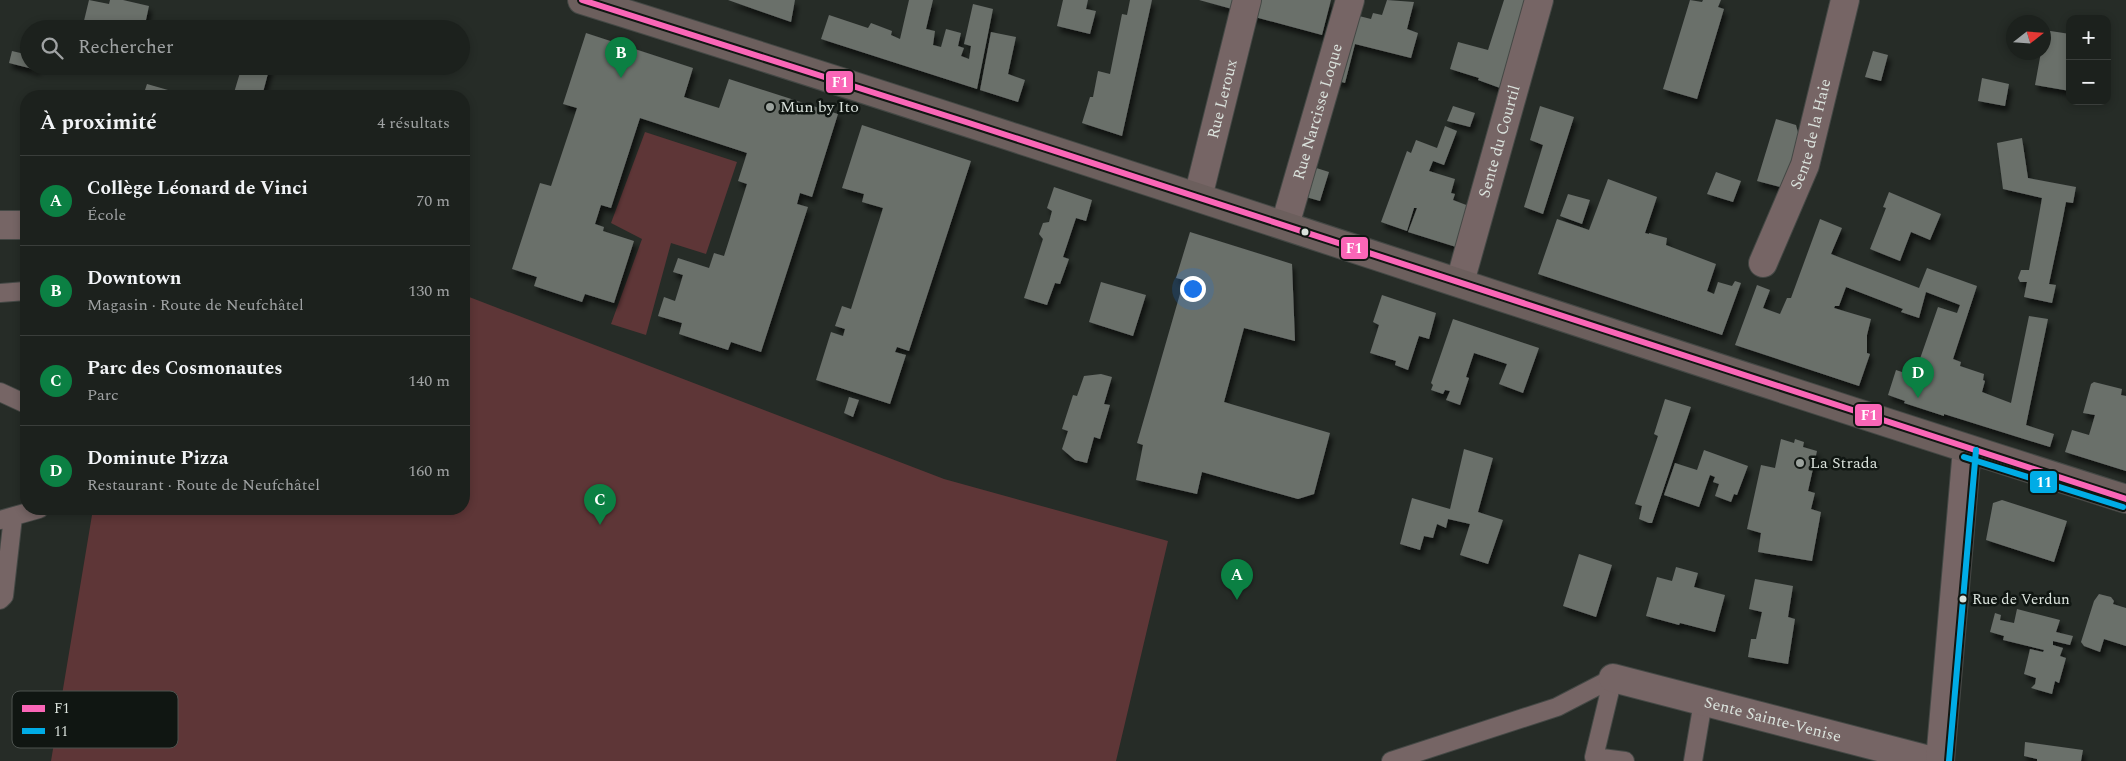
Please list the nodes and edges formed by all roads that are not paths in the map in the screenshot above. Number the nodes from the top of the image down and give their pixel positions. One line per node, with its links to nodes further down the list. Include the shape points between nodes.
1 (582, 0): 6 (main road)
2 (1247, 0): 6 (street, Rue Leroux)
3 (1350, 0): 9 (street, Rue Narcisse Loque)
4 (1539, 0): 11 (street, Sente du Courtil)
5 (1845, 0): 10 (street, Sente de la Haie, via 1805,165)
6 (1198, 197): 9 (main road)
7 (0, 225): 8 (street)
8 (20, 225)
9 (1285, 225): 11 (main road)
10 (1763, 263)
11 (1460, 282): 16 (main road)
12 (20, 291): 13 (lane)
13 (0, 293)
14 (0, 392): 15 (lane)
15 (20, 401)
16 (1967, 449): 17 (main road); 27 (street)
17 (2126, 499)
18 (20, 515): 19 (lane)
19 (6, 519): 20 (lane, via 4,596)
20 (0, 600)
21 (1613, 678): 22 (street, Sente Sainte-Venise); 23 (lane, via 1556,707); 24 (lane, via 1594,757)
22 (1703, 702): 25 (lane); 26 (street, Sente Sainte-Venise)
23 (1391, 761)
24 (1625, 761)
25 (1693, 761)
26 (1933, 761)
27 (1940, 761)

